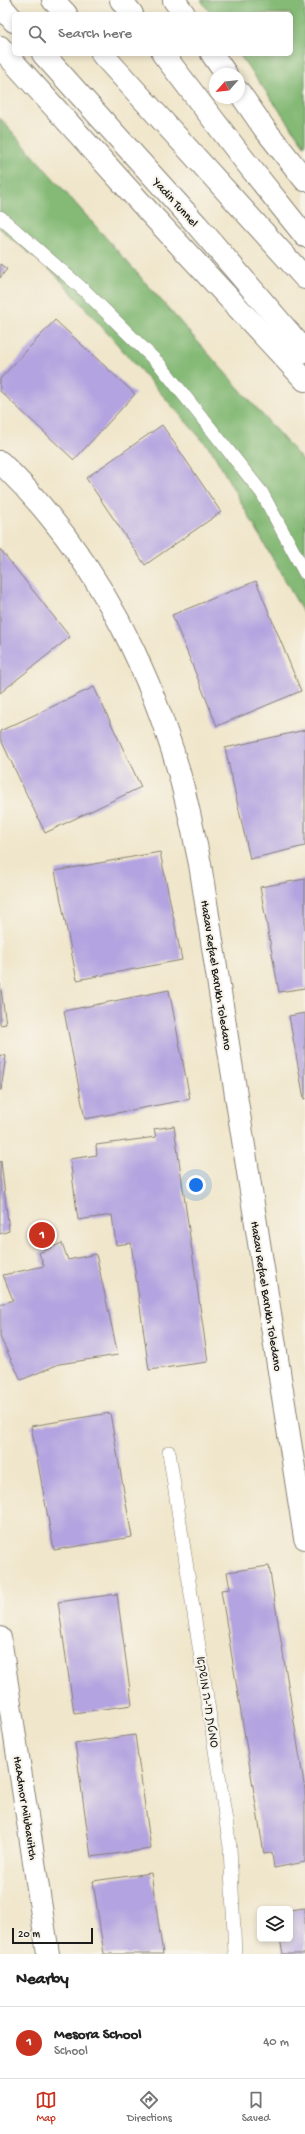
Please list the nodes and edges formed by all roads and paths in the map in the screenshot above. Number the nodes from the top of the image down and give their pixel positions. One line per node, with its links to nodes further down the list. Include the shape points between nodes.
1 (53, 0): 5 (main road)
2 (121, 0): 6 (main road)
3 (174, 0): 7 (main road)
4 (0, 5): 8 (main road)
5 (64, 12)
6 (130, 12)
7 (183, 12)
8 (12, 19)
9 (0, 47): 21 (main road)
10 (45, 56): 20 (main road, Yadin Tunnel, via 197,225)
11 (104, 56): 19 (main road)
12 (165, 56): 18 (main road)
13 (213, 56): 14 (main road)
14 (222, 68)
15 (245, 101): 16 (main road)
16 (305, 180)
17 (0, 217): 23 (lane, via 85,291 160,365 262,493)
18 (305, 236)
19 (305, 278)
20 (305, 351)
21 (305, 380)
22 (0, 462): 25 (main road, HaRav Refael Barukh Toledano, via 46,512 81,558 111,605 136,653 174,754 200,864)
23 (305, 573)
24 (169, 1452): 28 (lane, סמטת חי-ה מושקא, via 230,1846)
25 (305, 1538)
26 (0, 1638): 27 (main road, HaAdmor Milubavitch)
27 (48, 1954)
28 (235, 1954)

